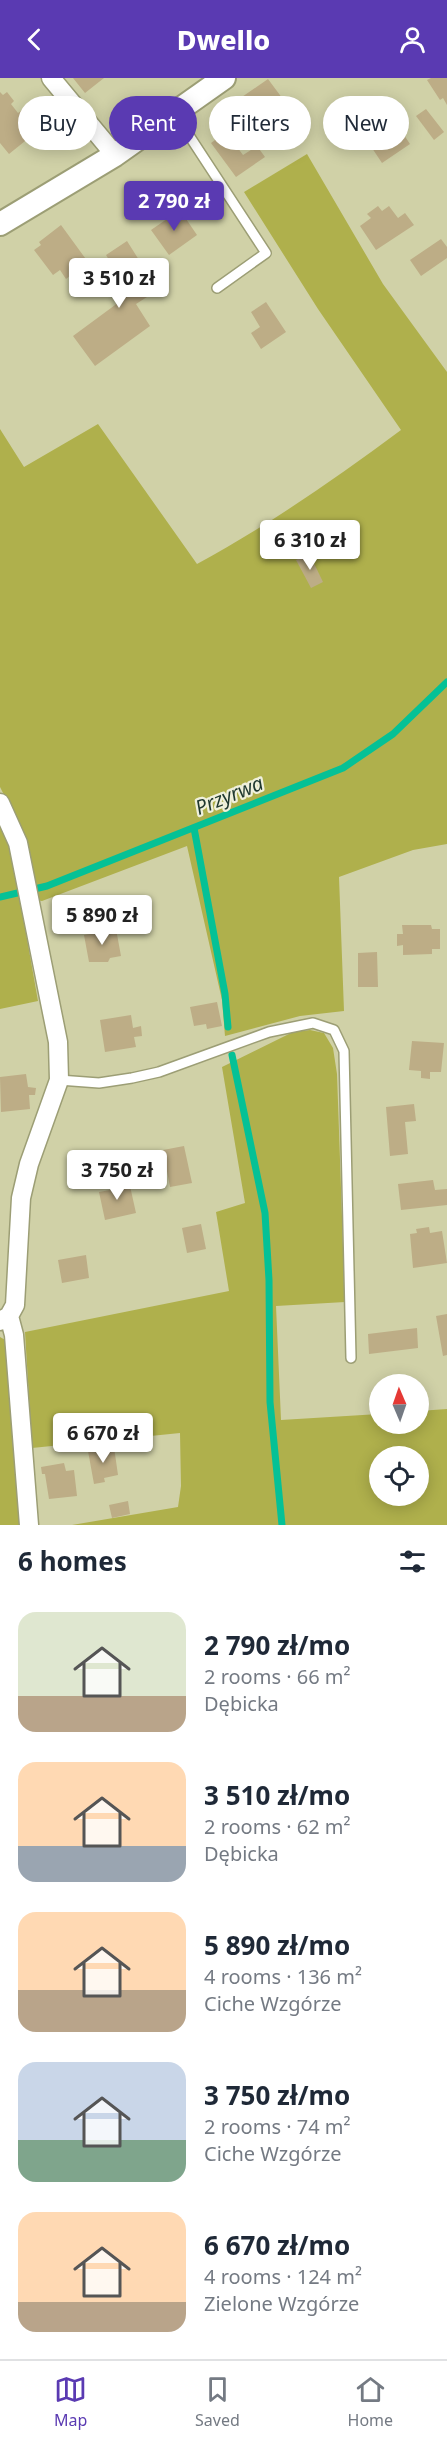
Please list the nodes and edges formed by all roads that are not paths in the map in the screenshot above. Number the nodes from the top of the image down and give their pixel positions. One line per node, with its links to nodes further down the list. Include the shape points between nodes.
1 (51, 78): 6 (street)
2 (224, 78): 3 (street)
3 (197, 98)
4 (197, 148): 8 (lane, via 266,253)
5 (123, 150): 6 (street)
6 (116, 155): 7 (street)
7 (0, 223)
8 (217, 288)
9 (0, 802): 10 (street, via 18,843 58,1042)
10 (59, 1080): 11 (street, via 21,1198 15,1305); 12 (lane, via 99,1083 132,1078 269,1032 313,1023 334,1030 344,1051)
11 (4, 1319): 13 (street, via 14,1335)
12 (351, 1358)
13 (29, 1525)

